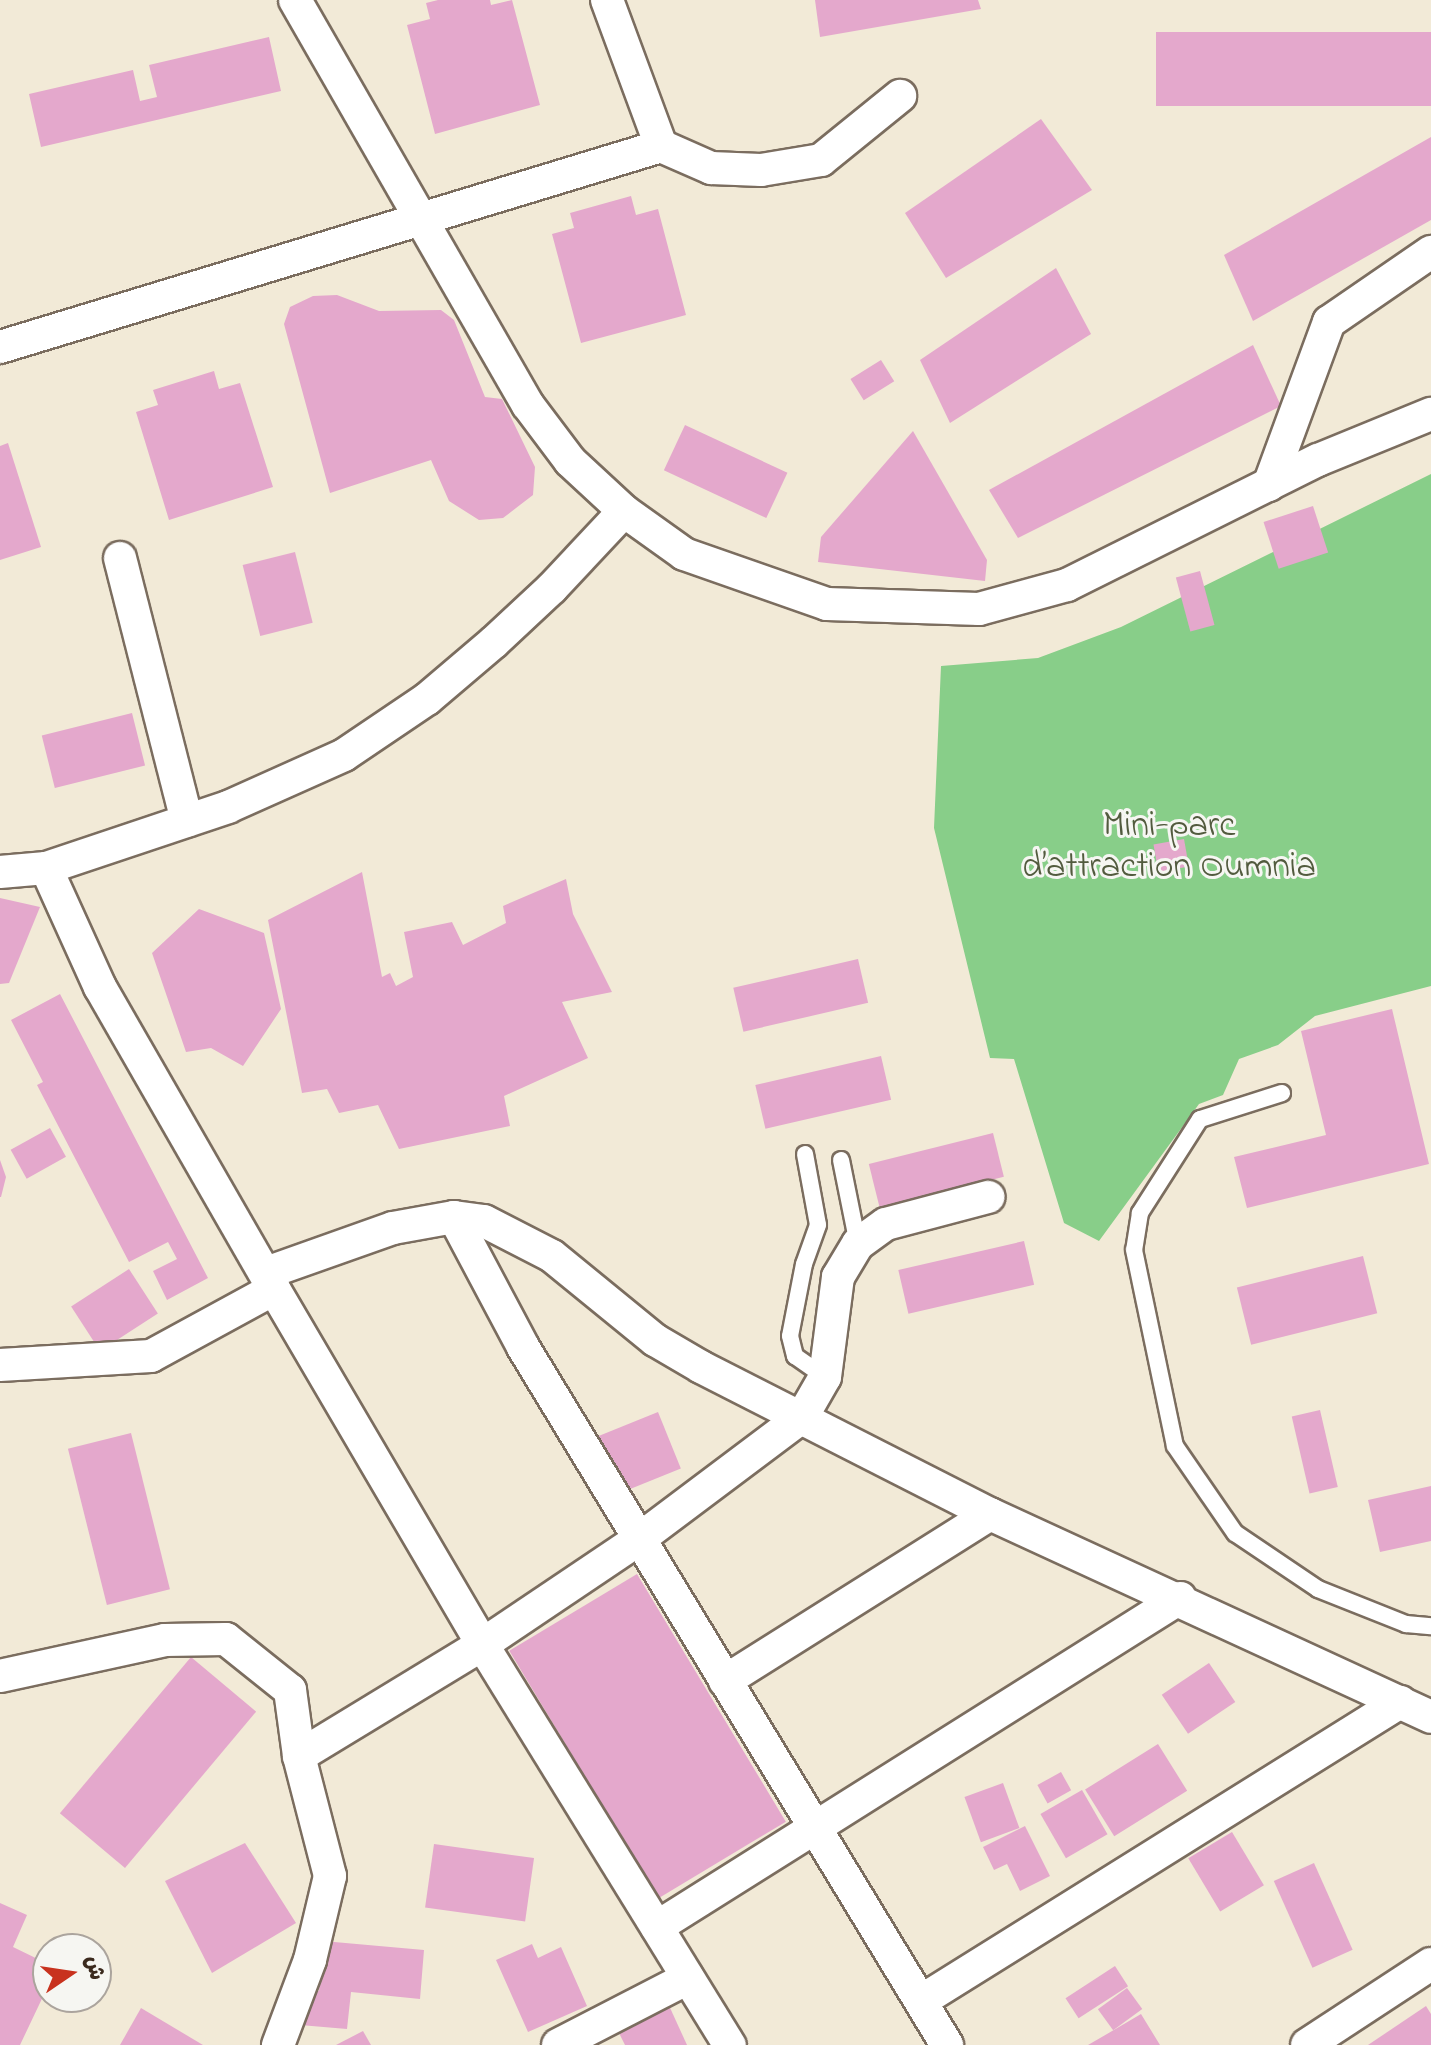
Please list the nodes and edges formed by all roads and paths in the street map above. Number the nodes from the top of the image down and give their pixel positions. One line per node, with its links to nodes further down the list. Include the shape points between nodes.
1 (295, 0): 5 (street)
2 (607, 0): 4 (street)
3 (900, 96): 4 (street, via 821,160 761,170 711,168)
4 (661, 146): 5 (street)
5 (422, 221): 7 (street); 10 (street, via 528,405 570,461)
6 (1431, 252): 9 (street, via 1329,322)
7 (0, 347)
8 (1431, 414): 9 (street)
9 (1269, 485): 10 (street, via 1067,585 979,609 827,604 684,554)
10 (624, 511): 12 (street, via 525,614 373,738 273,790)
11 (120, 558): 12 (street)
12 (187, 821): 13 (street)
13 (46, 868): 14 (street); 21 (street, via 100,987)
14 (0, 872)
15 (1282, 1093): 28 (lane, via 1200,1119 1140,1213 1134,1250 1175,1446 1235,1533 1318,1589 1406,1624)
16 (805, 1154): 23 (lane, via 818,1225 804,1264 790,1336 795,1356)
17 (841, 1160): 20 (lane)
18 (988, 1197): 20 (street, via 886,1224)
19 (454, 1217): 21 (street, via 355,1238); 24 (street, via 484,1221 552,1256 655,1340); 26 (street, via 523,1347)
20 (858, 1244): 23 (street, via 838,1277)
21 (270, 1281): 22 (street, via 151,1356); 29 (street)
22 (0, 1365)
23 (825, 1377): 24 (street)
24 (802, 1417): 25 (street); 26 (street)
25 (990, 1514): 27 (street); 31 (street)
26 (638, 1540): 29 (street); 31 (street)
27 (1180, 1598): 32 (street); 35 (street)
28 (1431, 1626)
29 (483, 1644): 34 (street); 36 (street)
30 (0, 1676): 34 (street, via 165,1640 226,1639 290,1690)
31 (725, 1681): 35 (street)
32 (1400, 1702): 33 (street); 39 (street)
33 (1431, 1717)
34 (299, 1756): 40 (street, via 330,1876 310,1960)
35 (814, 1824): 36 (street); 39 (street)
36 (657, 1927): 38 (street)
37 (1431, 1964): 44 (street)
38 (688, 1978): 41 (street); 42 (street)
39 (921, 2001): 43 (street)
40 (278, 2045)
41 (558, 2045)
42 (730, 2045)
43 (947, 2045)
44 (1307, 2045)

